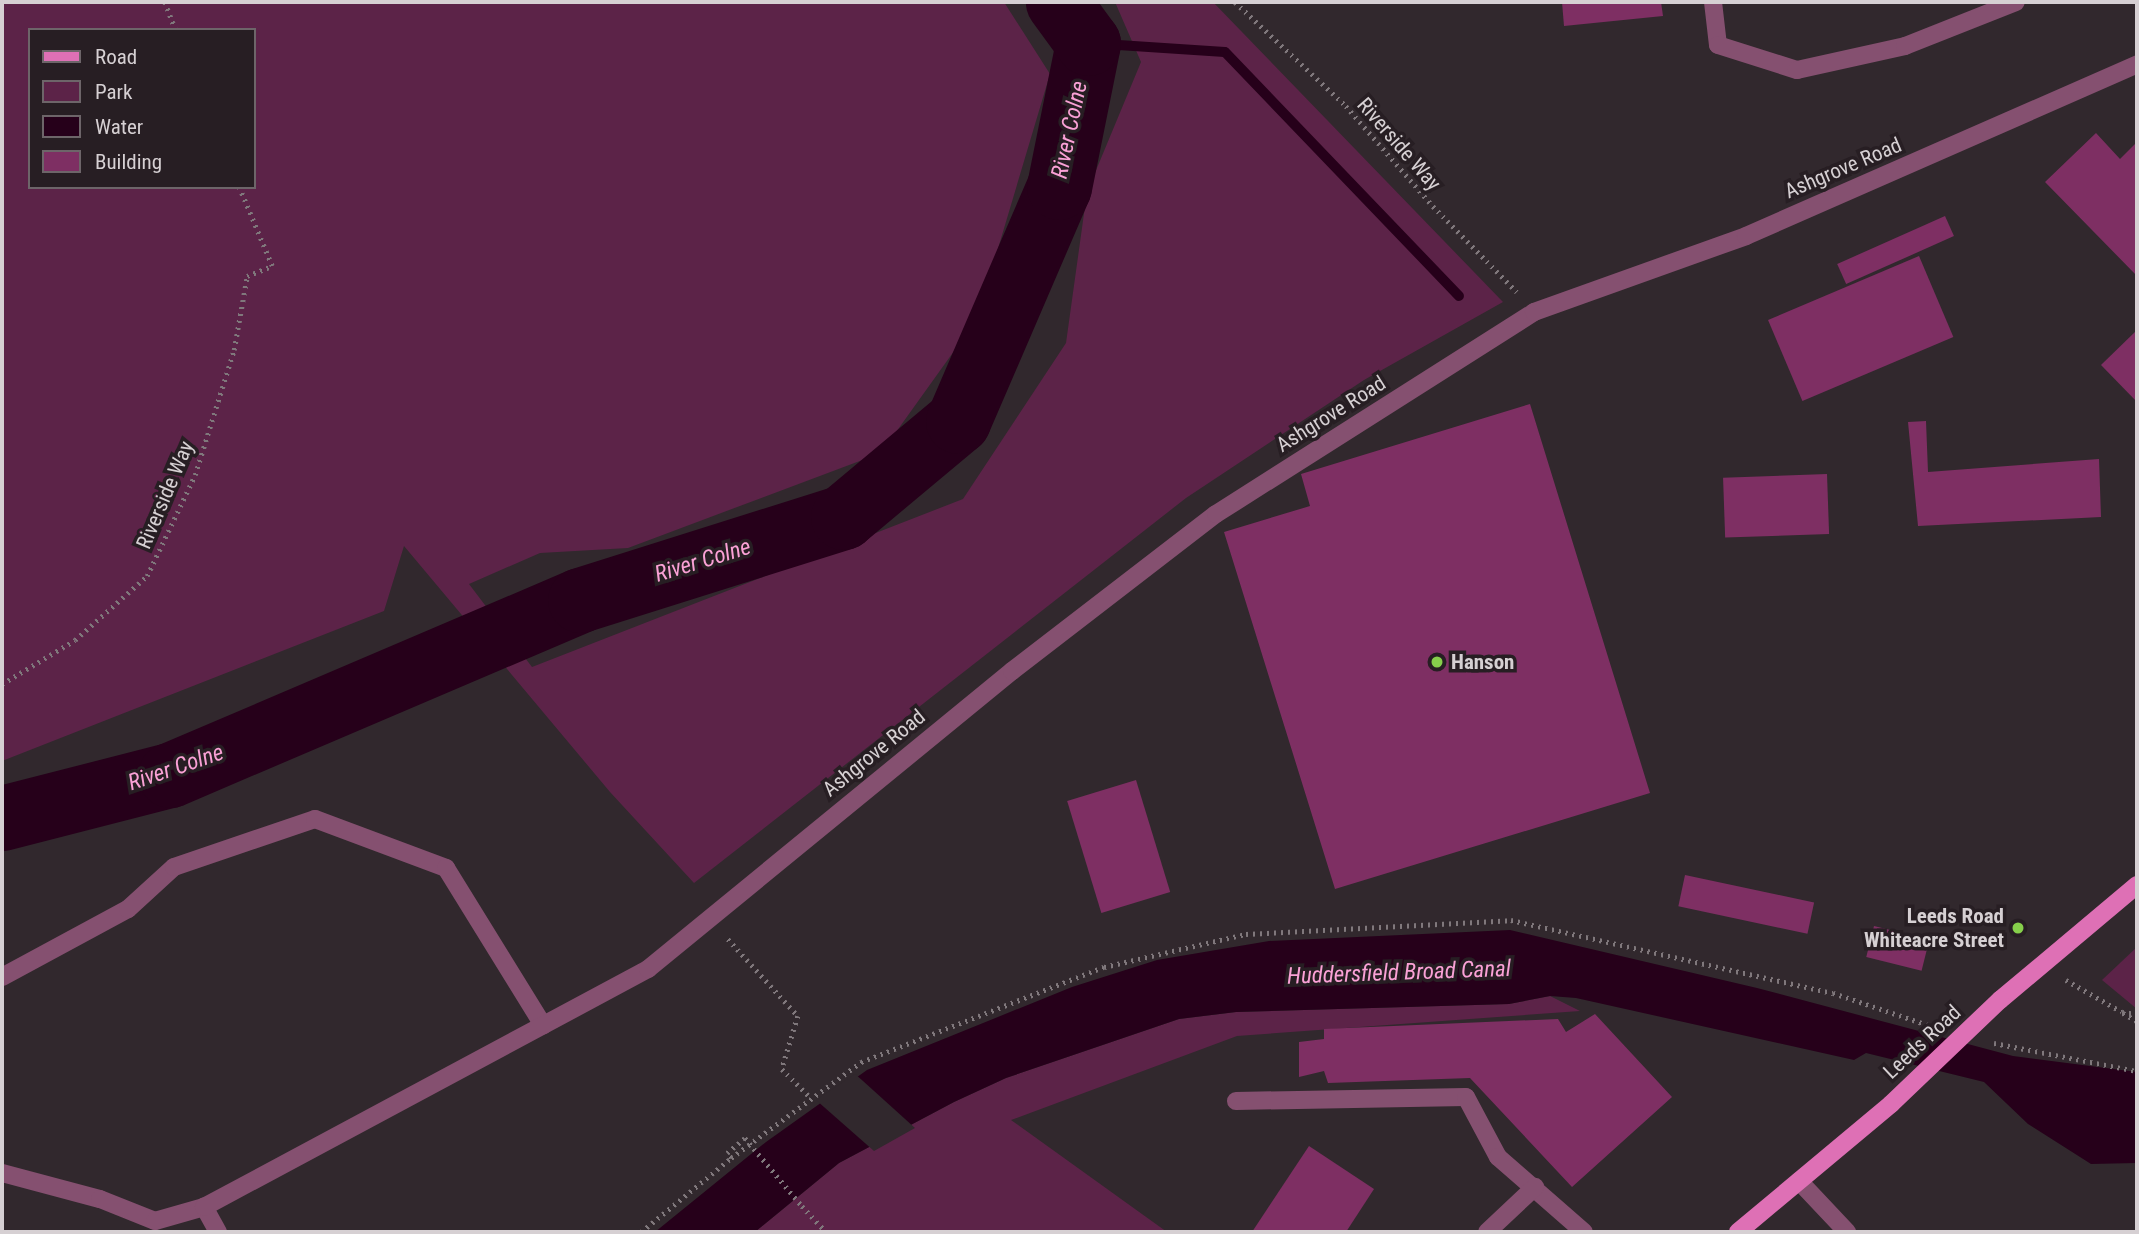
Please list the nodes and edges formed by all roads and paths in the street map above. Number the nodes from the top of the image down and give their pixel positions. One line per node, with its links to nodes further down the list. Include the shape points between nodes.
1 (165, 2): 5 (path)
2 (1235, 2): 8 (path, Riverside Way, via 1346,106)
3 (1713, 2): 4 (street, via 1718,45 1797,70 1905,46)
4 (2016, 2)
5 (175, 28)
6 (2137, 64): 8 (street, Ashgrove Road, via 1746,236)
7 (240, 189): 9 (path, Riverside Way, via 272,265 247,275 234,350 195,475 147,576 75,640)
8 (1534, 312): 11 (street, Ashgrove Road, via 1216,514)
9 (2, 684)
10 (2137, 885): 12 (main road, Leeds Road)
11 (708, 916): 17 (street, Ashgrove Road, via 648,969); 21 (path, via 798,1016 782,1069)
12 (2044, 967): 14 (path); 25 (main road, Leeds Road, bridge, via 2000,1000 1891,1104)
13 (2, 977): 17 (street, via 128,909 174,867 315,820 446,868)
14 (2122, 1012): 15 (path); 16 (path)
15 (2137, 1014)
16 (2137, 1021)
17 (543, 1025): 27 (street, Ashgrove Road)
18 (1944, 1030): 21 (path, via 1820,990 1510,920 1246,934 1166,950 1019,998 861,1062)
19 (1981, 1040): 20 (path)
20 (2137, 1071)
21 (810, 1097): 23 (path)
22 (1236, 1101): 26 (street, via 1466,1097 1498,1157)
23 (731, 1158): 29 (path); 30 (path, bridge, via 727,1153 745,1138)
24 (2, 1173): 27 (street, Ashgrove Road, via 100,1199 155,1221)
25 (1799, 1181): 33 (main road, Leeds Road); 34 (street)
26 (1535, 1186): 31 (street); 32 (street)
27 (204, 1207): 28 (street)
28 (218, 1232)
29 (641, 1232)
30 (826, 1232)
31 (1488, 1232)
32 (1584, 1232)
33 (1738, 1232)
34 (1847, 1232)

